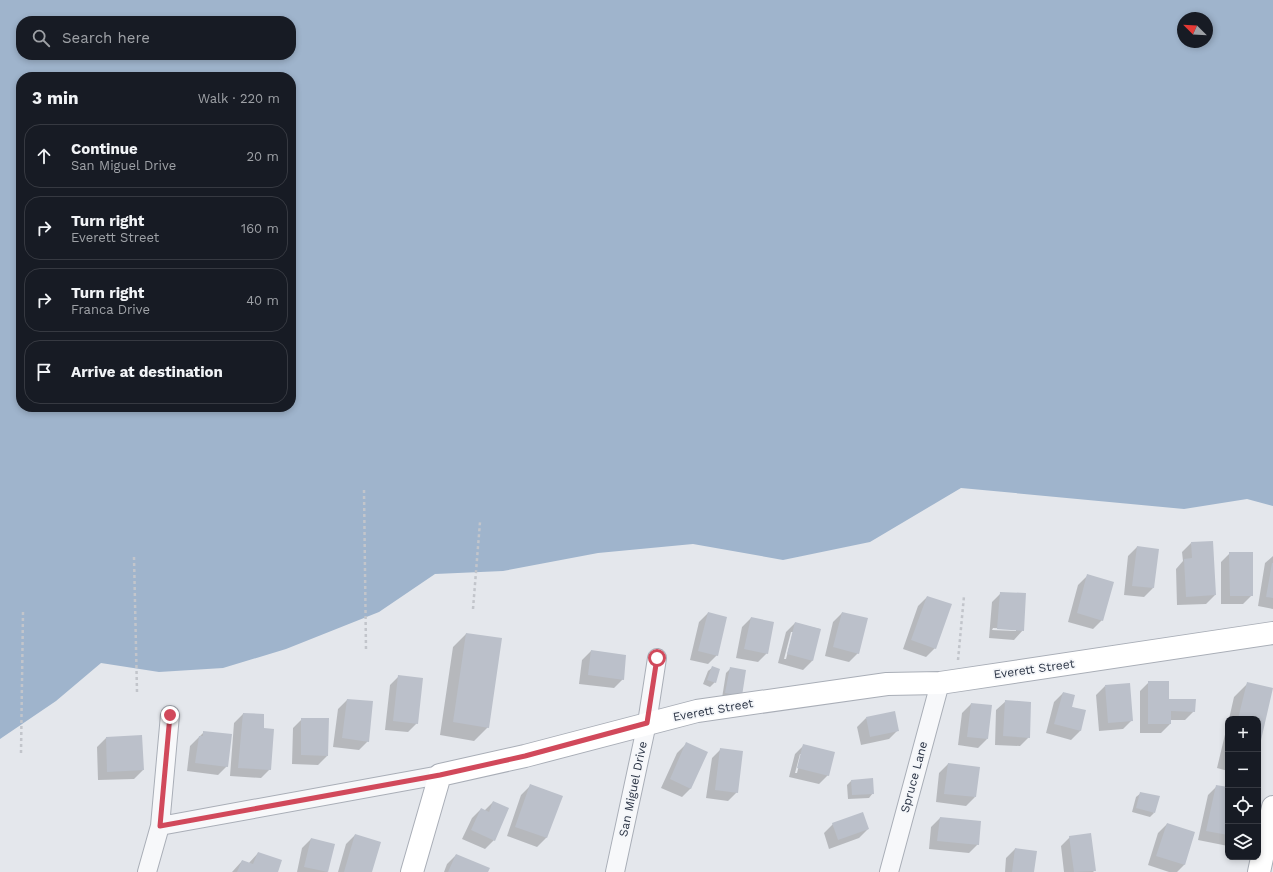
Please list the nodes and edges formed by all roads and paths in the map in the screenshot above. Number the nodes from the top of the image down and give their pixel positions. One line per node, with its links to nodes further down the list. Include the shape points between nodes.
1 (364, 490): 8 (path)
2 (480, 522): 5 (path)
3 (134, 556): 11 (path)
4 (964, 596): 10 (path)
5 (473, 608)
6 (23, 612): 14 (path)
7 (1273, 633): 10 (street, Everett Street)
8 (366, 650)
9 (657, 658): 13 (street, San Miguel Drive)
10 (948, 681): 13 (street, Everett Street, via 871,686 697,711); 21 (street, Spruce Lane)
11 (137, 692)
12 (170, 715): 17 (street)
13 (647, 723): 15 (street, Everett Street, via 525,756); 20 (street, San Miguel Drive)
14 (22, 753)
15 (440, 775): 17 (street, Everett Street); 19 (street)
16 (1273, 807): 22 (street)
17 (160, 826): 18 (street)
18 (147, 872)
19 (412, 872)
20 (615, 872)
21 (888, 872)
22 (1259, 872)

